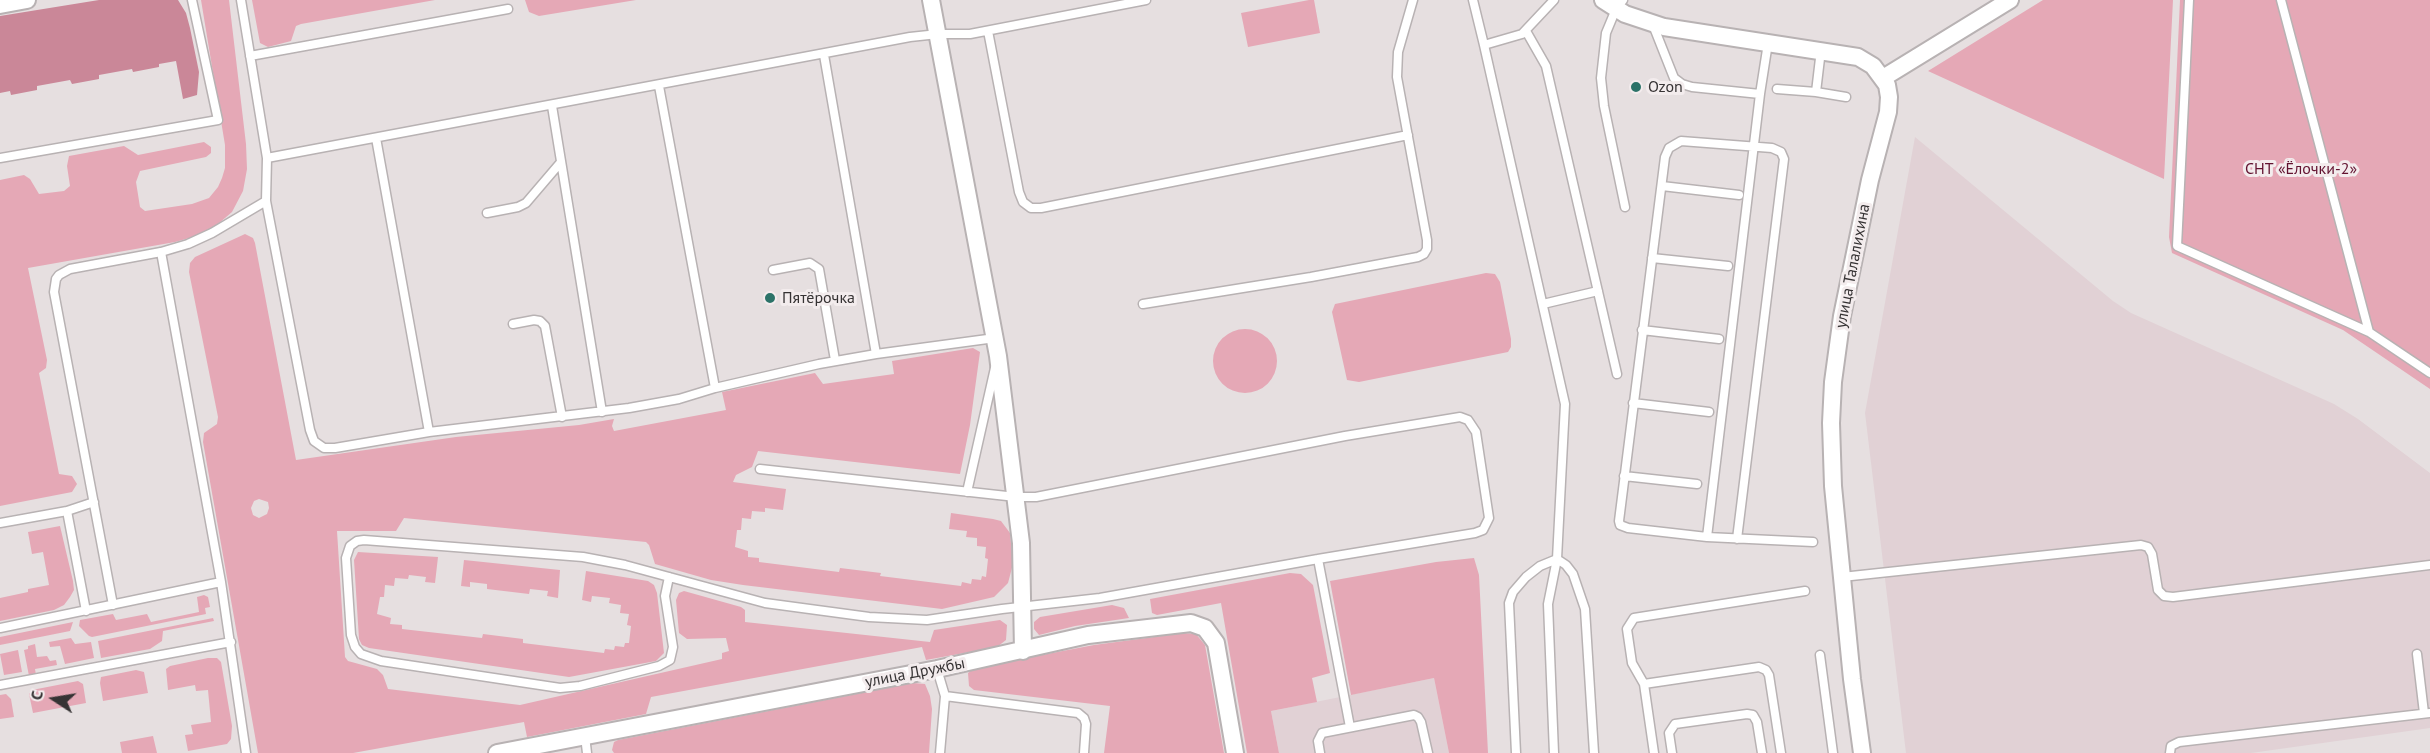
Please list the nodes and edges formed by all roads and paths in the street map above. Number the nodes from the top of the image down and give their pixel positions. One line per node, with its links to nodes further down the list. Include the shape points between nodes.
1 (27, 0): 13 (street)
2 (192, 0): 34 (lane, via 218,120)
3 (241, 0): 23 (lane)
4 (931, 0): 18 (street)
5 (1146, 0): 16 (lane)
6 (1413, 0): 31 (lane, via 1397,69)
7 (1473, 0): 20 (lane)
8 (1554, 0): 17 (lane)
9 (2010, 0): 24 (street)
10 (2189, 0): 51 (lane, via 2177,246)
11 (2281, 0): 51 (lane)
12 (1614, 3): 15 (street); 40 (lane, via 1604,42 1601,78)
13 (0, 5)
14 (508, 9): 23 (lane)
15 (1653, 24): 19 (street); 28 (lane, via 1678,82)
16 (988, 31): 18 (lane, via 958,36); 31 (lane, via 1019,192 1031,208)
17 (1526, 31): 20 (lane); 46 (lane, via 1546,66)
18 (938, 34): 22 (lane); 52 (street)
19 (1768, 43): 21 (street); 28 (lane)
20 (1484, 45): 48 (lane)
21 (1822, 50): 24 (street, via 1863,59); 27 (lane)
22 (824, 55): 25 (lane); 54 (lane)
23 (250, 56): 35 (lane)
24 (1883, 78): 80 (street, улица Талалихина, via 1889,103 1848,282 1833,382 1831,464)
25 (659, 86): 30 (lane); 59 (lane)
26 (1777, 89): 27 (lane)
27 (1816, 92): 29 (lane)
28 (1760, 94): 33 (lane)
29 (1846, 97)
30 (552, 106): 32 (lane); 36 (lane)
31 (1408, 135): 47 (lane, via 1427,240 1427,249 1421,256)
32 (376, 138): 35 (lane); 64 (lane)
33 (1754, 146): 37 (lane, via 1677,142 1666,152); 73 (lane); 74 (lane, via 1777,149 1784,159)
34 (0, 158)
35 (267, 158): 39 (lane)
36 (561, 162): 41 (lane, via 526,203); 61 (lane)
37 (1662, 186): 38 (lane); 43 (lane)
38 (1739, 195)
39 (266, 201): 42 (lane, via 201,238); 64 (lane, via 315,441 330,449)
40 (1625, 207)
41 (487, 213)
42 (161, 252): 70 (lane, via 70,269 59,275 54,285); 81 (lane)
43 (1652, 258): 44 (lane); 50 (lane)
44 (1728, 266)
45 (772, 270): 56 (lane, via 810,263 819,269)
46 (1598, 291): 48 (lane); 57 (lane)
47 (1143, 304)
48 (1543, 304): 77 (lane, via 1566,411)
49 (513, 324): 63 (lane, via 534,320 545,326)
50 (1642, 330): 53 (lane); 60 (lane)
51 (2369, 332): 58 (lane)
52 (995, 338): 54 (lane); 55 (street)
53 (1719, 339)
54 (876, 354): 56 (lane)
55 (998, 356): 68 (lane); 69 (street)
56 (835, 360): 59 (lane)
57 (1617, 374)
58 (2430, 374)
59 (715, 388): 61 (lane, via 679,399)
60 (1633, 404): 62 (lane); 66 (lane)
61 (602, 412): 63 (lane)
62 (1709, 412)
63 (562, 417): 64 (lane)
64 (429, 432)
65 (760, 469): 68 (lane)
66 (1624, 476): 67 (lane); 73 (lane, via 1620,525)
67 (1697, 484)
68 (967, 492): 69 (lane)
69 (1016, 497): 76 (lane, via 1046,496 1454,417 1472,423 1489,513 1483,530); 84 (street)
70 (94, 502): 71 (lane); 83 (lane)
71 (67, 511): 72 (lane); 85 (lane)
72 (0, 523)
73 (1707, 537): 74 (lane)
74 (1737, 538): 75 (lane)
75 (1814, 542)
76 (1318, 559): 84 (lane, via 1100,598); 96 (lane)
77 (1557, 559): 105 (lane, via 1526,577 1509,603); 106 (lane, via 1547,611); 107 (lane, via 1573,574 1585,609)
78 (2430, 565): 80 (lane, via 2168,597 2158,590 2152,554 2144,545)
79 (669, 577): 79 (lane, via 598,559 364,540 353,543 346,554 350,628 361,654 381,661 560,688 660,666 670,660 673,647 665,596); 84 (lane, via 765,603 891,619 939,619)
80 (1842, 577): 113 (street, улица Талалихина)
81 (221, 582): 83 (lane); 87 (lane)
82 (1805, 591): 92 (lane, via 1634,618 1628,629 1632,663)
83 (113, 605): 85 (lane)
84 (1022, 607): 88 (street)
85 (86, 611): 86 (lane)
86 (0, 628)
87 (231, 642): 93 (lane); 98 (lane)
88 (1023, 651): 91 (street, улица Дружбы); 102 (street, улица Дружбы, via 1099,633 1181,623 1201,625 1216,643)
89 (2417, 654): 95 (lane)
90 (1820, 655): 112 (lane)
91 (937, 669): 94 (lane); 97 (street, улица Дружбы)
92 (1644, 684): 108 (lane); 111 (lane, via 1763,668 1770,680)
93 (0, 685)
94 (945, 696): 100 (lane); 101 (lane, via 1078,713 1086,724)
95 (2427, 713): 114 (lane, via 2179,741 2171,746)
96 (1350, 727): 103 (lane, via 1320,735); 104 (lane, via 1417,716)
97 (586, 745): 99 (street, улица Дружбы)
98 (246, 753)
99 (496, 753)
100 (940, 753)
101 (1084, 753)
102 (1235, 753)
103 (1320, 753)
104 (1428, 753)
105 (1516, 753)
106 (1554, 753)
107 (1594, 753)
108 (1654, 753)
109 (1672, 753): 110 (lane, via 1670,729 1676,724 1747,714 1757,722)
110 (1762, 753)
111 (1780, 753)
112 (1833, 753)
113 (1862, 753)
114 (2170, 753)

